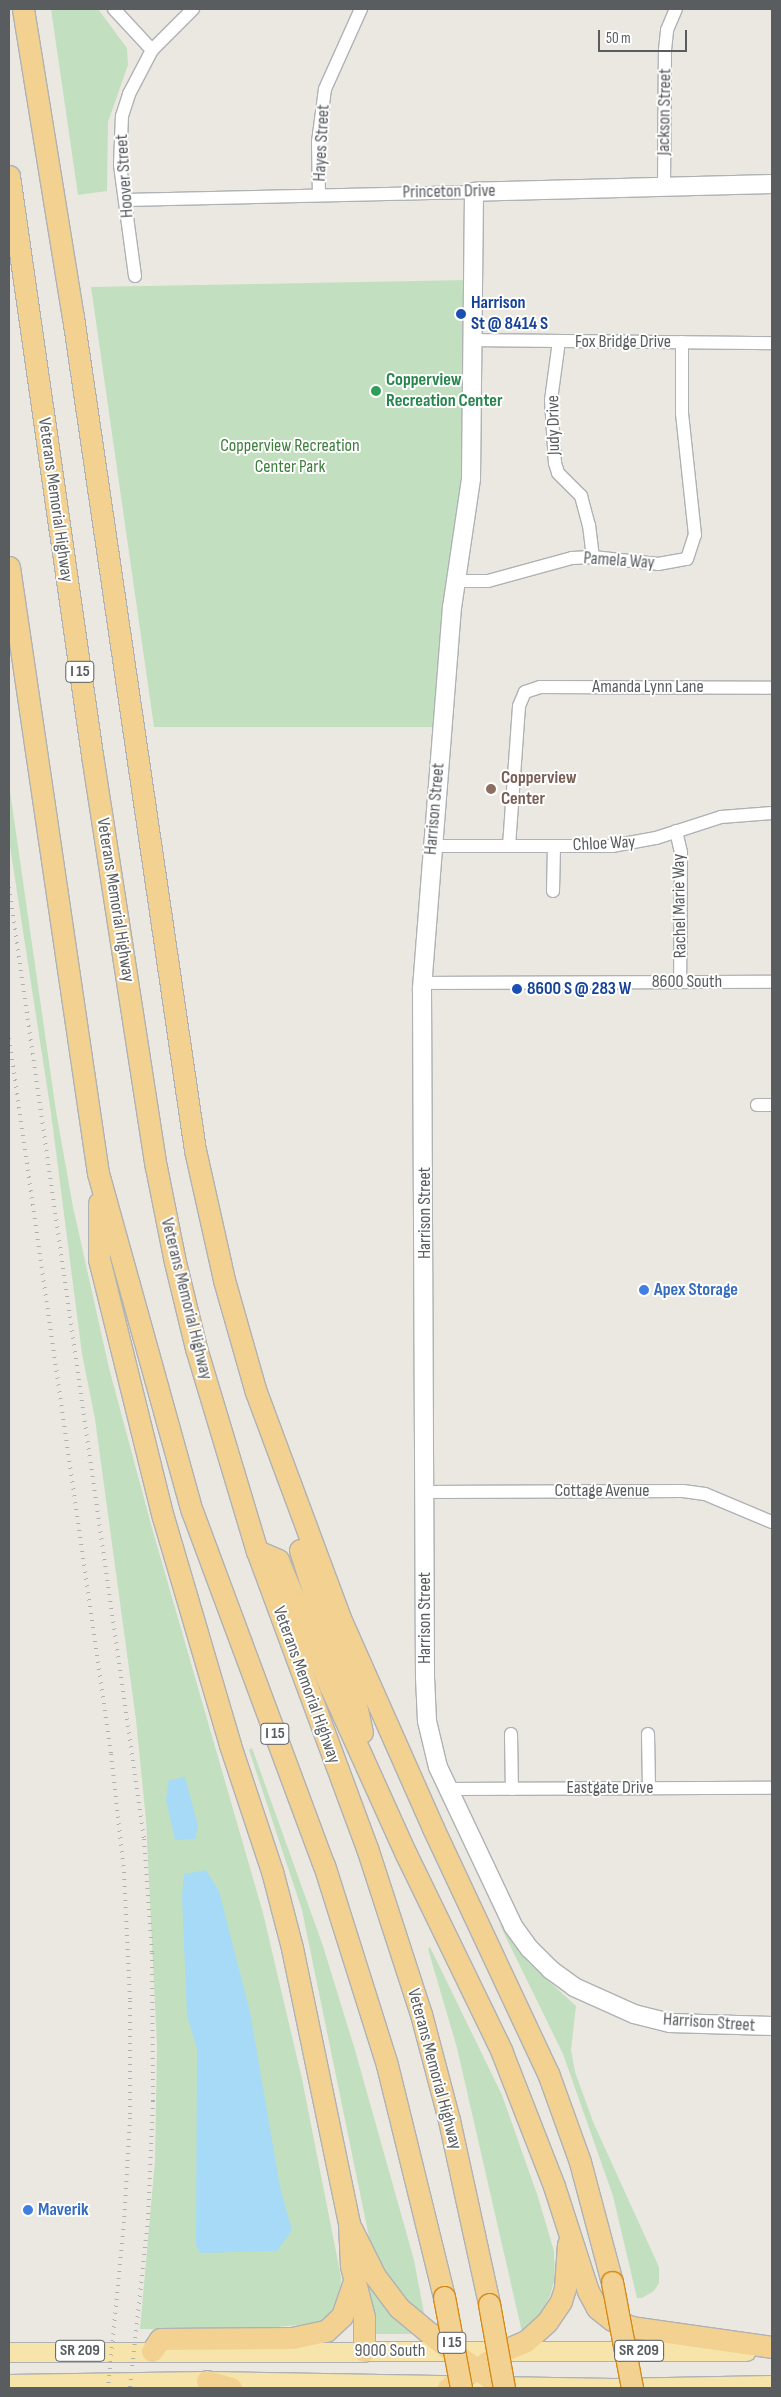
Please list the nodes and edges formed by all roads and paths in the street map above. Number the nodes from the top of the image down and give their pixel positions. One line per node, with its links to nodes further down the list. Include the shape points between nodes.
1 (23, 9): 34 (highway, via 73,317 195,1150)
2 (114, 9): 6 (street)
3 (193, 9): 6 (street, Hoover Street)
4 (361, 9): 11 (street, Hayes Street, via 325,89 318,142)
5 (676, 9): 9 (street, Jackson Street, via 665,50)
6 (152, 50): 12 (street, Hoover Street, via 129,94 122,116 120,165)
7 (9, 176): 37 (highway, Veterans Memorial Highway / I 15, via 92,754 156,1167 196,1348)
8 (772, 184): 9 (street, Princeton Drive)
9 (664, 186): 10 (street, Princeton Drive)
10 (474, 192): 11 (street, Princeton Drive); 14 (street, Harrison Street)
11 (319, 195): 12 (street, Princeton Drive)
12 (125, 200): 13 (street, Hoover Street)
13 (135, 276)
14 (473, 340): 15 (street, Fox Bridge Drive); 20 (street, Harrison Street, via 471,478)
15 (559, 341): 16 (street, Fox Bridge Drive); 18 (street, Judy Drive, via 551,400 555,464 558,473 581,496)
16 (682, 342): 17 (street, Fox Bridge Drive); 18 (street, Pamela Way, via 682,413 695,535 692,548 687,559 658,564)
17 (772, 343)
18 (593, 556): 20 (street, Pamela Way, via 572,558 488,581)
19 (9, 567): 33 (highway, I 15)
20 (455, 581): 24 (street, Harrison Street)
21 (772, 688): 25 (street, Amanda Lynn Lane, via 540,687 525,692 519,706)
22 (772, 813): 23 (street, Chloe Way, via 721,817)
23 (676, 831): 26 (street, Chloe Way, via 637,843); 28 (street, Rachel Marie Way, via 681,852)
24 (432, 846): 25 (street, Chloe Way); 30 (street, Harrison Street)
25 (509, 846): 26 (street, Chloe Way)
26 (554, 846): 27 (street)
27 (553, 892)
28 (680, 982): 29 (street, 8600 South); 30 (street, 8600 South)
29 (772, 982)
30 (422, 983): 35 (street, Harrison Street)
31 (757, 1105): 32 (street)
32 (772, 1105)
33 (98, 1173): 46 (highway, via 99,1258 119,1346 162,1517 230,1745 272,1871 292,1948); 59 (highway, I 15, bridge, via 192,1511 324,1866 387,2065 444,2297)
34 (240, 1339): 40 (highway, via 241,1371 327,1634 354,1700); 63 (highway, bridge, via 256,1392 340,1618 433,1828 548,2073 580,2162 612,2282)
35 (425, 1492): 36 (street, Cottage Avenue, via 683,1491 705,1494); 43 (street, Harrison Street, via 427,1721 431,1744)
36 (772, 1522)
37 (257, 1551): 40 (highway, via 278,1560); 60 (highway, Veterans Memorial Highway / I 15, bridge, via 367,1848 421,2014 452,2130)
38 (511, 1734): 44 (street)
39 (648, 1734): 41 (street)
40 (373, 1780): 47 (highway, via 501,2050 554,2186)
41 (649, 1788): 42 (street, Eastgate Drive); 44 (street, Eastgate Drive)
42 (772, 1788)
43 (447, 1789): 44 (street, Eastgate Drive); 45 (street, Harrison Street, via 513,1926 530,1949 574,1987 634,2014 670,2023)
44 (512, 1789)
45 (772, 2026)
46 (349, 2223): 48 (highway); 52 (highway, via 385,2292 398,2307)
47 (568, 2237): 49 (highway, via 592,2300 603,2315 612,2320); 50 (highway, via 567,2274 561,2301 539,2332)
48 (354, 2282): 51 (highway, via 342,2316 326,2331 292,2338 160,2339); 54 (highway, via 364,2317)
49 (772, 2349): 50 (main road, 9000 South / SR 209)
50 (505, 2350): 52 (main road, 9000 South / SR 209); 55 (highway)
51 (152, 2351): 53 (main road, 9000 South / SR 209); 54 (main road, 9000 South / SR 209)
52 (451, 2351): 54 (main road, 9000 South / SR 209); 55 (highway)
53 (9, 2352)
54 (364, 2352)
55 (477, 2370): 59 (highway); 60 (highway)
56 (207, 2381): 57 (main road, 9000 South / SR 209); 59 (main road, 9000 South / SR 209); 61 (highway)
57 (9, 2384)
58 (772, 2385): 62 (main road, 9000 South / SR 209)
59 (454, 2387): 60 (main road, 9000 South / SR 209)
60 (503, 2387): 62 (main road, 9000 South / SR 209)
61 (231, 2388)
62 (613, 2388)
63 (632, 2388)

